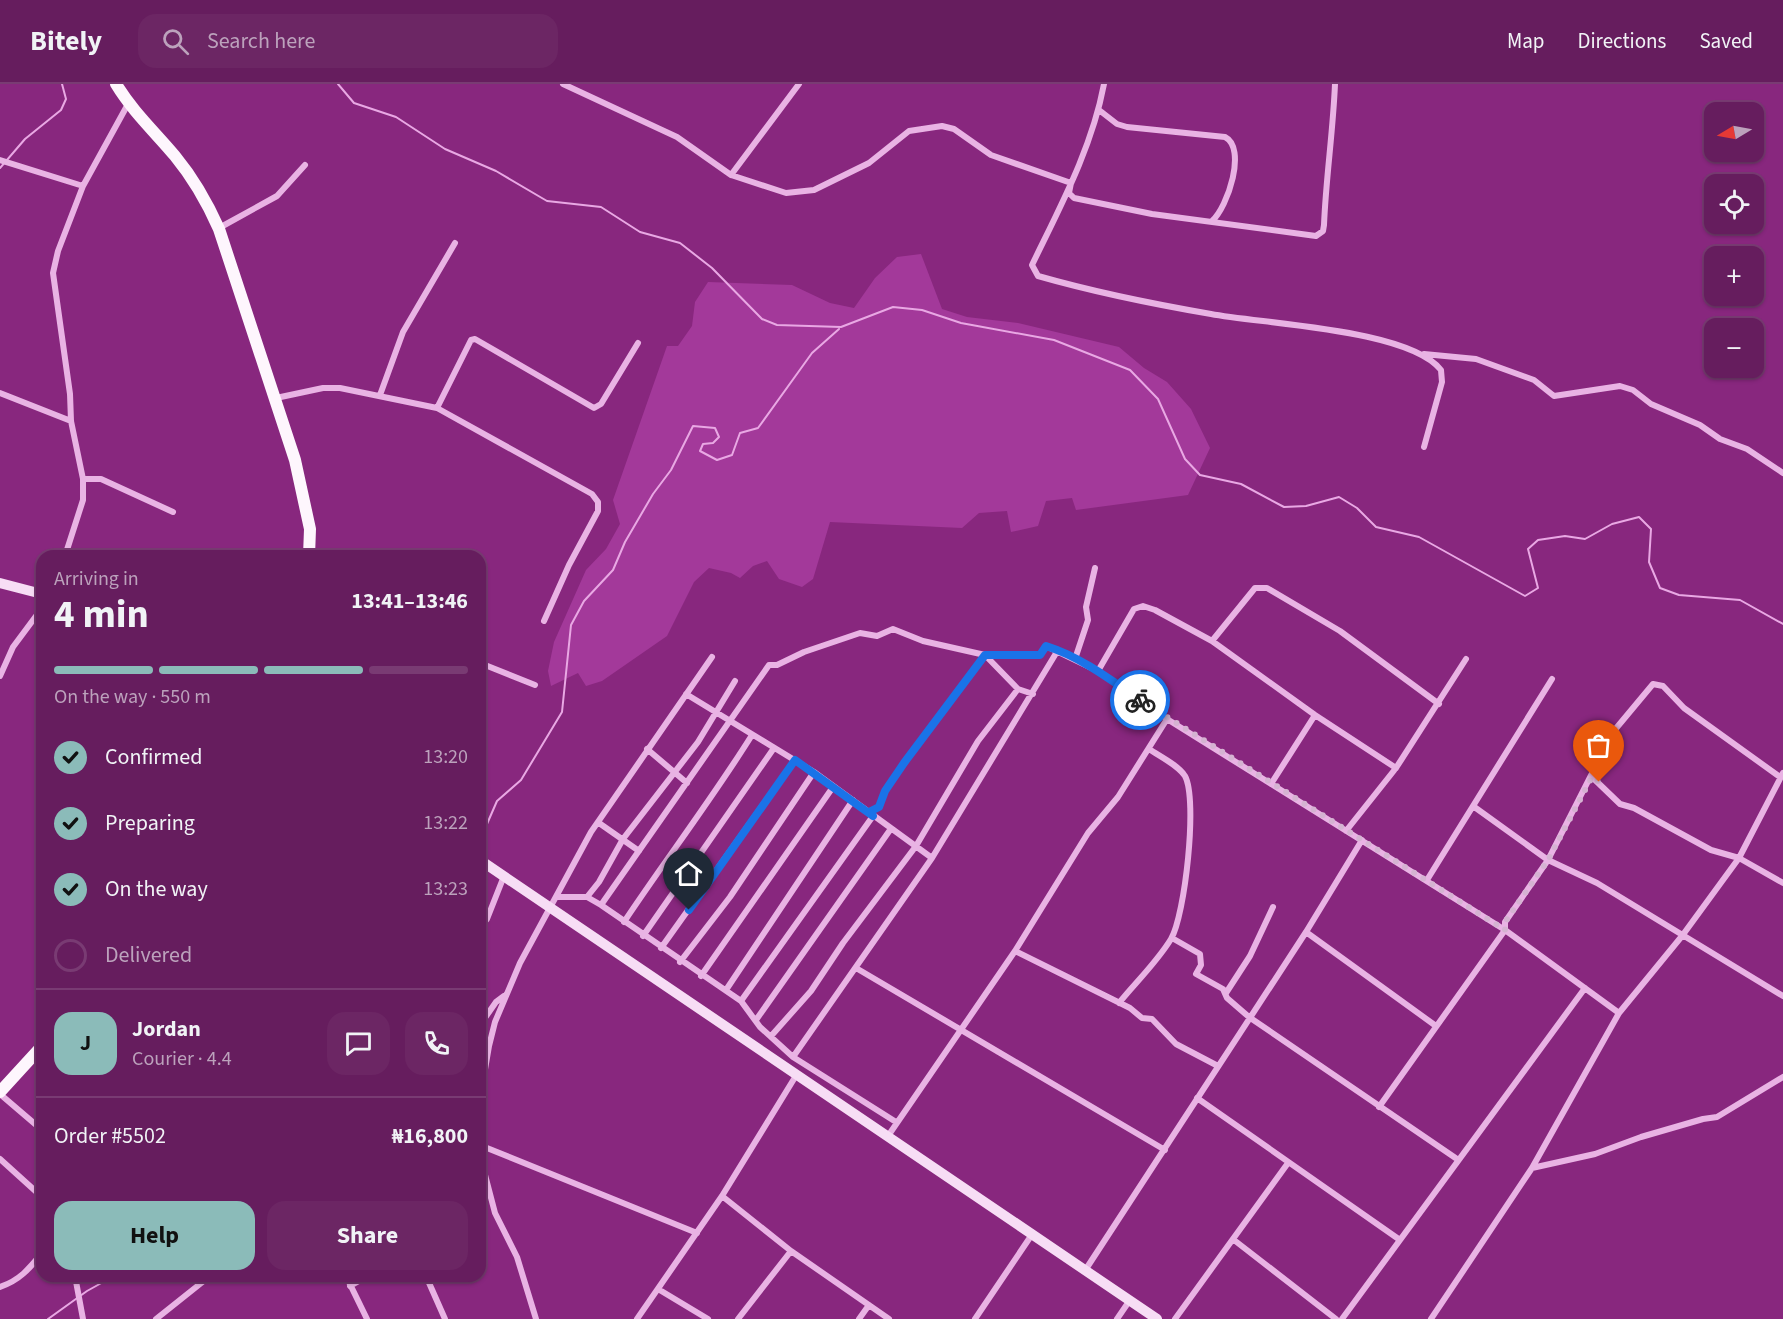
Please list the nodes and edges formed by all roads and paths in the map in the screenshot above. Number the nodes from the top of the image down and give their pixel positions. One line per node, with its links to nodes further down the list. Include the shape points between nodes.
1 (116, 84): 6 (main road)
2 (800, 84): 10 (street)
3 (1104, 84): 7 (street)
4 (1335, 84): 15 (street, via 1323,231 1316,236)
5 (569, 85): 10 (street, via 677,137)
6 (128, 104): 12 (street); 16 (main road, via 191,177)
7 (1099, 110): 11 (street); 13 (street, via 1127,127 1231,140 1235,146 1231,187)
8 (0, 160): 12 (street)
9 (305, 165): 16 (street, via 277,196)
10 (731, 175): 11 (street, via 786,193 814,190 869,163 909,131 942,126 954,129 991,155)
11 (1071, 183): 14 (street, via 1069,193 1074,198 1128,211); 19 (street, via 1032,265 1038,276 1209,314 1360,336)
12 (83, 186): 24 (street, via 53,273)
13 (1221, 213): 14 (street); 15 (street)
14 (1212, 221): 15 (street)
15 (1227, 224)
16 (219, 228): 22 (main road)
17 (455, 243): 21 (street, via 403,332)
18 (638, 343): 23 (street, via 601,404 594,408 471,340)
19 (1423, 354): 25 (street, via 1441,370 1442,382); 26 (street, via 1476,359 1526,376 1554,396 1628,388 1651,404 1747,449)
20 (0, 393): 24 (street)
21 (380, 394): 22 (street, via 323,388); 23 (street)
22 (276, 398): 30 (main road, via 305,497)
23 (437, 408): 35 (street, via 592,494 598,502 598,511)
24 (71, 421): 27 (street)
25 (1424, 447)
26 (1783, 473)
27 (83, 479): 28 (street, via 101,479); 29 (street, via 83,500)
28 (173, 512)
29 (67, 550)
30 (309, 550)
31 (1095, 568): 40 (street, via 1086,607 1088,620)
32 (0, 583): 33 (main road)
33 (36, 592)
34 (36, 616): 44 (street, via 13,647)
35 (544, 621)
36 (1212, 641): 43 (street, via 1143,606 1129,616); 51 (street, via 1255,588 1267,588 1340,631); 53 (street)
37 (1058, 650): 38 (street, via 1046,646 1040,655); 40 (street); 50 (street)
38 (985, 655): 48 (street); 55 (street, via 923,641 893,629 877,636 860,633 769,665); 71 (street, via 904,763 879,807 871,811)
39 (712, 657): 49 (street)
40 (1075, 659): 43 (street)
41 (1466, 659): 51 (street)
42 (486, 665): 47 (street)
43 (1098, 671): 54 (street)
44 (0, 676)
45 (1552, 679): 70 (street)
46 (735, 681): 52 (street)
47 (535, 685)
48 (1018, 688): 50 (street); 77 (street, via 978,741)
49 (686, 694): 52 (street); 57 (street)
50 (1033, 694): 79 (street)
51 (1439, 704): 61 (street)
52 (715, 711): 55 (street); 63 (street)
53 (1315, 716): 61 (street); 67 (street)
54 (1167, 719): 59 (street); 67 (street)
55 (730, 721): 56 (street); 66 (street)
56 (753, 735): 58 (street); 92 (street)
57 (647, 748): 63 (street); 72 (street)
58 (774, 748): 60 (street); 95 (street)
59 (1149, 749): 97 (street, via 1181,772 1189,793 1187,869); 99 (street, via 1118,797 1088,833)
60 (795, 760): 62 (street); 98 (street)
61 (1396, 768): 74 (street)
62 (814, 772): 68 (street); 100 (street, via 730,897)
63 (674, 774): 66 (street); 75 (street)
64 (1782, 775): 65 (street, via 1684,708 1658,683 1619,723); 80 (street)
65 (1592, 777): 80 (street, via 1620,804 1711,850); 81 (street)
66 (687, 783): 78 (street)
67 (1271, 784): 74 (street)
68 (833, 787): 69 (street); 102 (street)
69 (852, 800): 71 (street); 104 (street)
70 (1473, 806): 81 (street); 84 (street)
71 (873, 816): 73 (street); 108 (street)
72 (599, 823): 75 (street); 86 (street)
73 (890, 830): 77 (street); 113 (street)
74 (1346, 831): 76 (street)
75 (623, 839): 78 (street); 87 (street)
76 (1362, 840): 84 (street); 94 (street)
77 (916, 846): 79 (street); 116 (street, via 811,991)
78 (639, 852): 88 (street)
79 (932, 858): 101 (street)
80 (1739, 858): 85 (street); 96 (street)
81 (1548, 860): 93 (street, via 1505,922); 96 (street, via 1597,883)
82 (486, 864): 83 (main road)
83 (504, 876): 90 (main road); 91 (street)
84 (1427, 880): 93 (street)
85 (1783, 883)
86 (556, 897): 87 (street); 90 (street)
87 (587, 897): 88 (street)
88 (601, 905): 92 (street)
89 (1273, 907): 106 (street, via 1250,956)
90 (551, 909): 105 (street, via 520,963); 121 (main road)
91 (486, 919)
92 (624, 922): 95 (street)
93 (1505, 930): 103 (street); 114 (street)
94 (1306, 932): 112 (street); 114 (street)
95 (643, 936): 98 (street)
96 (1682, 936): 107 (street); 110 (street)
97 (1172, 938): 106 (street, via 1200,954 1201,965 1196,974); 109 (street)
98 (662, 948): 100 (street)
99 (1015, 951): 109 (street); 115 (street)
100 (680, 962): 102 (street)
101 (856, 968): 115 (street); 118 (street)
102 (701, 976): 104 (street)
103 (1586, 988): 110 (street); 132 (street)
104 (726, 990): 108 (street)
105 (509, 992): 111 (street); 119 (street, via 495,1022)
106 (1226, 993): 112 (street)
107 (1783, 996)
108 (741, 1001): 113 (street)
109 (1119, 1003): 120 (street, via 1142,1018 1152,1019 1176,1044)
110 (1619, 1013): 134 (street)
111 (486, 1016)
112 (1249, 1017): 120 (street); 125 (street)
113 (756, 1020): 116 (street)
114 (1436, 1026): 125 (street)
115 (962, 1029): 126 (street); 130 (street)
116 (772, 1035): 118 (street)
117 (36, 1053): 123 (main road)
118 (793, 1057): 126 (street)
119 (486, 1060)
120 (1218, 1066): 124 (street)
121 (797, 1074): 128 (main road); 137 (street)
122 (1783, 1077): 134 (street, via 1717,1118 1652,1134 1595,1155)
123 (0, 1093): 127 (street)
124 (1197, 1098): 130 (street); 133 (street)
125 (1379, 1107): 132 (street)
126 (896, 1122): 128 (street)
127 (36, 1125)
128 (888, 1136): 139 (main road)
129 (486, 1148): 138 (street)
130 (1165, 1150): 144 (street)
131 (0, 1159): 136 (street)
132 (1457, 1159): 141 (street)
133 (1288, 1163): 140 (street); 141 (street)
134 (1532, 1168): 171 (street)
135 (486, 1175): 159 (street, via 489,1197 517,1257)
136 (36, 1192)
137 (722, 1196): 138 (street); 142 (street)
138 (697, 1233): 152 (street)
139 (1033, 1233): 144 (main road); 165 (street)
140 (1234, 1240): 168 (street); 169 (street)
141 (1400, 1240): 170 (street)
142 (791, 1251): 154 (street); 162 (street)
143 (36, 1260): 151 (street, via 24,1275)
144 (1086, 1269): 153 (main road)
145 (76, 1282): 155 (street)
146 (204, 1282): 156 (street)
147 (348, 1282): 150 (street)
148 (357, 1282): 150 (street)
149 (429, 1282): 158 (street)
150 (350, 1286): 157 (street)
151 (0, 1287)
152 (658, 1289): 160 (street); 161 (street)
153 (1130, 1300): 166 (street); 167 (main road)
154 (869, 1305): 163 (street); 164 (street)
155 (83, 1319)
156 (156, 1319)
157 (367, 1319)
158 (445, 1319)
159 (536, 1319)
160 (638, 1319)
161 (708, 1319)
162 (738, 1319)
163 (859, 1319)
164 (889, 1319)
165 (975, 1319)
166 (1117, 1319)
167 (1157, 1319)
168 (1175, 1319)
169 (1336, 1319)
170 (1342, 1319)
171 (1431, 1319)

